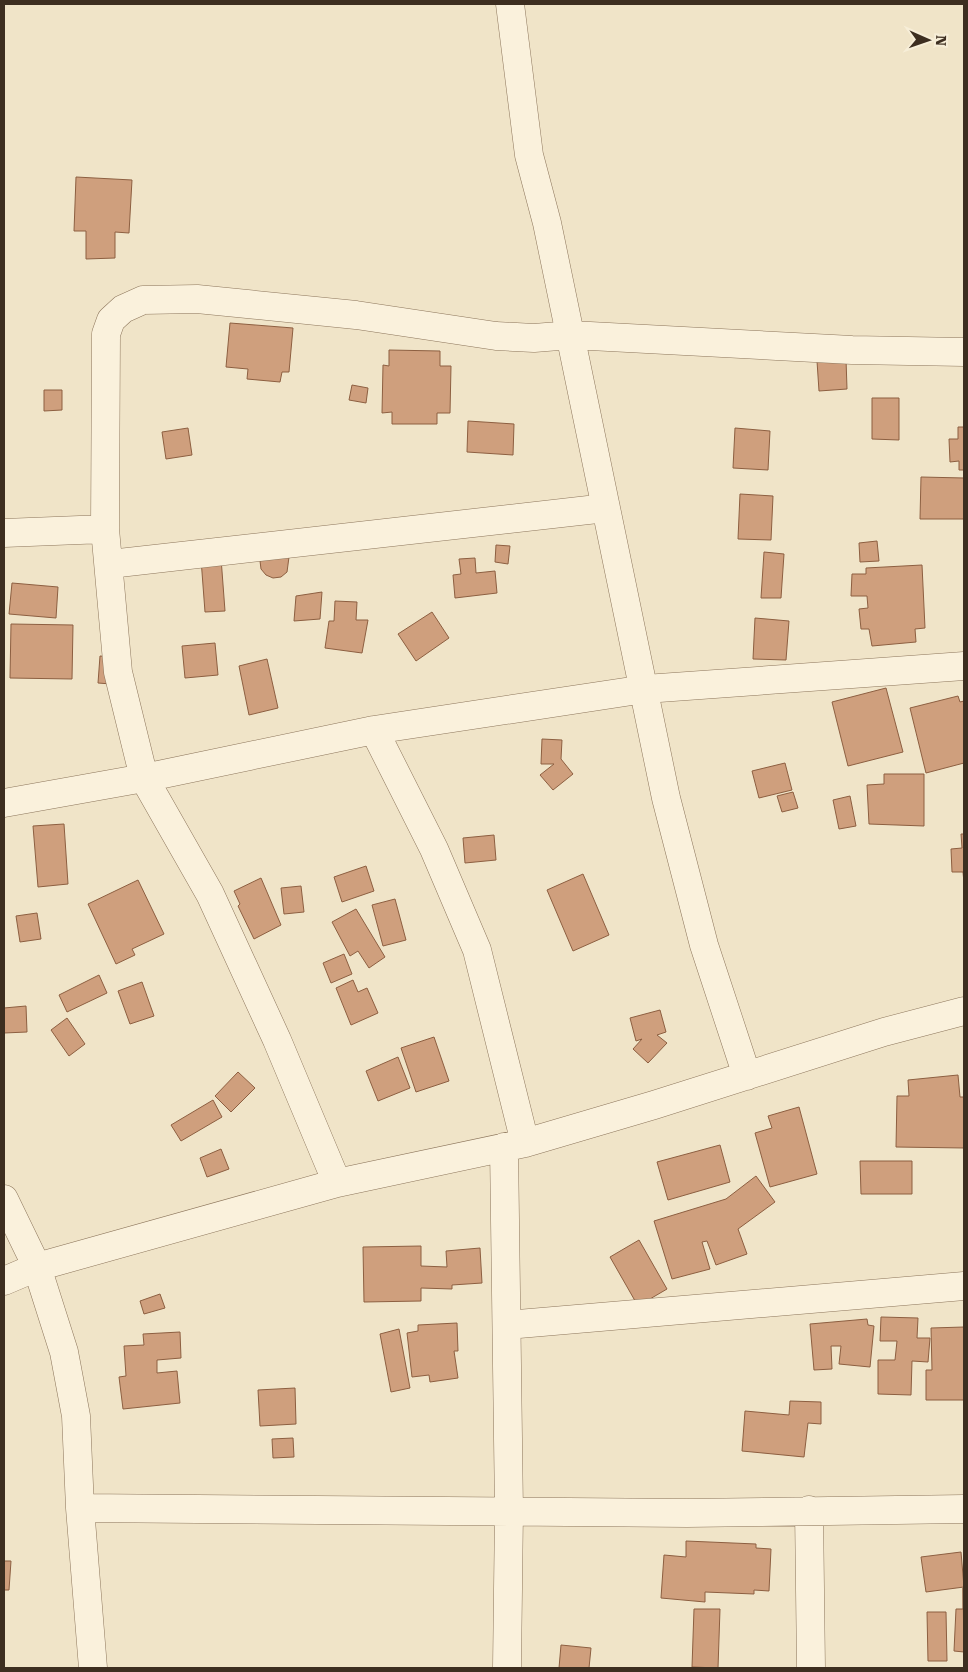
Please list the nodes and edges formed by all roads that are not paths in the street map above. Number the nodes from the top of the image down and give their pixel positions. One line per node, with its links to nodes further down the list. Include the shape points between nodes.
1 (510, 4): 2 (street, via 529,155)
2 (570, 335): 3 (street, via 852,350); 4 (street); 5 (street, via 534,338 496,336 356,315 197,299 143,300 123,309 111,320 106,334)
3 (964, 352)
4 (606, 508): 7 (street); 9 (street)
5 (105, 529): 6 (street); 7 (street)
6 (4, 532)
7 (110, 564): 11 (street, via 118,672)
8 (964, 666): 9 (street)
9 (645, 689): 10 (street); 14 (street, via 666,798 704,945)
10 (374, 730): 11 (street); 15 (street, via 434,849 477,950)
11 (144, 778): 12 (street); 16 (street, via 210,894 277,1040)
12 (4, 803)
13 (964, 1011): 14 (street, via 884,1032)
14 (747, 1076): 15 (street)
15 (515, 1145): 16 (street); 21 (street)
16 (337, 1183): 18 (street)
17 (4, 1199): 18 (street)
18 (37, 1267): 19 (street); 22 (street, via 64,1352 76,1416)
19 (4, 1280)
20 (964, 1286): 21 (street)
21 (507, 1325): 25 (street)
22 (80, 1508): 25 (street); 26 (street)
23 (809, 1510): 24 (street); 25 (street, via 688,1513); 28 (street)
24 (964, 1510)
25 (509, 1511): 27 (street)
26 (93, 1668)
27 (507, 1668)
28 (811, 1668)

